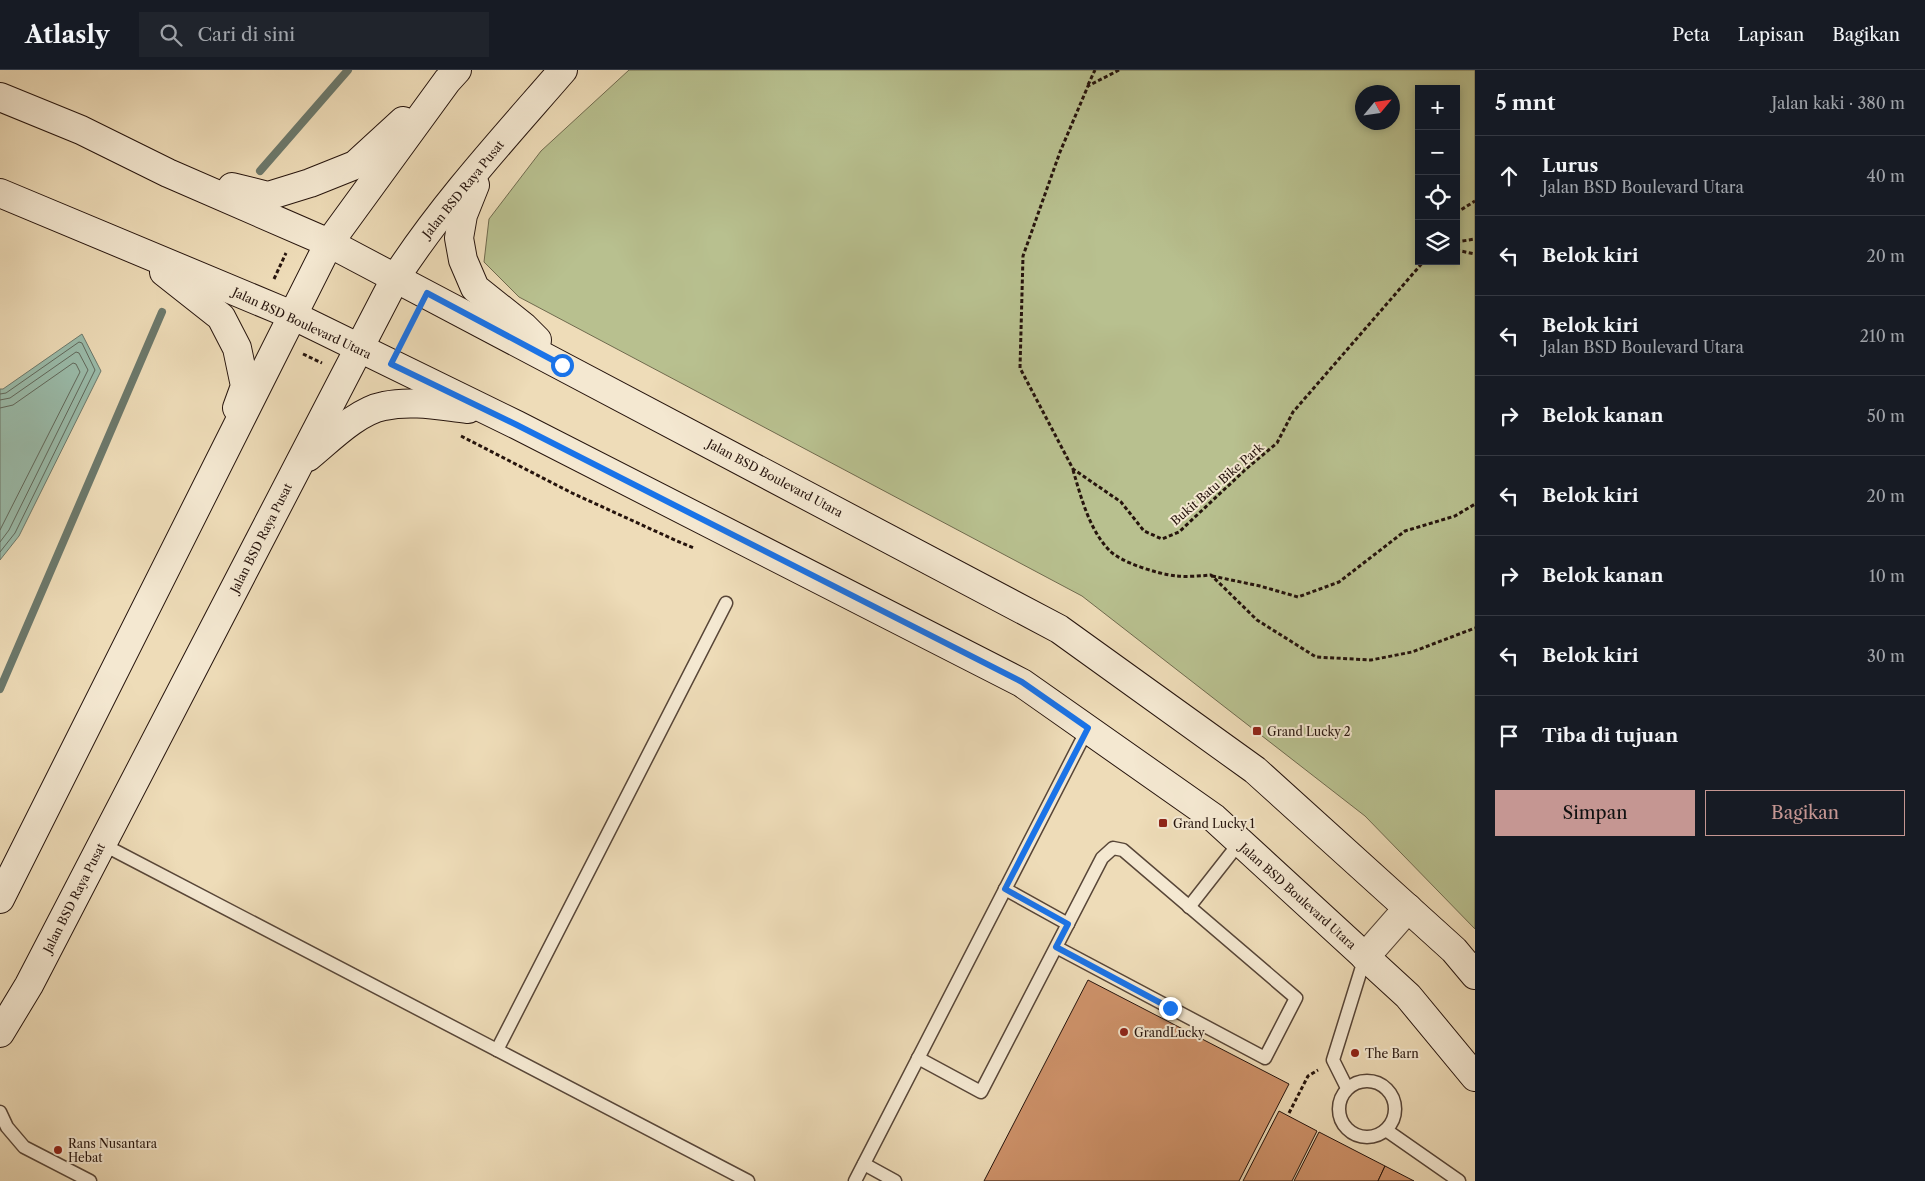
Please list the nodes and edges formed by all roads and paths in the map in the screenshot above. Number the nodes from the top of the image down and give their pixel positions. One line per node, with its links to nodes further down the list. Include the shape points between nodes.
1 (563, 70): 7 (main road, Jalan BSD Raya Pusat)
2 (1095, 70): 5 (path, Bukit Batu Bike Park)
3 (1119, 70): 5 (path)
4 (452, 75): 8 (main road, via 355,165 310,183 268,196); 15 (main road)
5 (1088, 86): 32 (path, Bukit Batu Bike Park, via 1060,152 1023,256 1020,368)
6 (0, 98): 8 (main road, Jalan BSD Boulevard Utara, via 81,130)
7 (485, 160): 20 (main road, Jalan BSD Raya Pusat); 27 (main road, via 463,216 459,238 463,260 475,288 524,327)
8 (168, 172): 12 (main road, Jalan BSD Boulevard Utara)
9 (0, 194): 16 (main road, Jalan BSD Boulevard Utara)
10 (1475, 201): 11 (path)
11 (1460, 210)
12 (298, 229): 15 (main road, Jalan BSD Boulevard Utara); 22 (path)
13 (1475, 239): 14 (path)
14 (1460, 241)
15 (329, 243): 20 (main road, Jalan BSD Boulevard Utara); 23 (main road)
16 (139, 251): 22 (main road, Jalan BSD Boulevard Utara); 33 (main road, via 221,317 237,348 245,386)
17 (1460, 251): 18 (path)
18 (1475, 254)
19 (1421, 265): 32 (path, Bukit Batu Bike Park, via 1293,412 1277,444 1179,532 1162,539 1144,531 1121,502)
20 (396, 277): 21 (main road, Jalan BSD Boulevard Utara); 25 (main road, Jalan BSD Raya Pusat)
21 (427, 293): 26 (path); 27 (main road, Jalan BSD Boulevard Utara)
22 (262, 303): 23 (main road, Jalan BSD Boulevard Utara)
23 (292, 316): 24 (main road); 25 (main road, Jalan BSD Boulevard Utara)
24 (279, 342): 28 (path); 33 (main road)
25 (359, 349): 26 (main road, Jalan BSD Boulevard Utara); 28 (main road, Jalan BSD Raya Pusat)
26 (391, 364): 29 (main road, Jalan BSD Boulevard Utara)
27 (562, 365): 45 (main road, Jalan BSD Boulevard Utara, via 1059,629 1256,770)
28 (345, 375): 31 (main road, Jalan BSD Raya Pusat)
29 (490, 412): 31 (main road, via 417,403 383,406 340,430); 39 (main road, Jalan BSD Boulevard Utara, via 1022,682)
30 (454, 433): 35 (path, via 677,542)
31 (297, 467): 41 (main road, Jalan BSD Raya Pusat)
32 (1073, 469): 36 (path, via 1084,504 1110,551 1134,565 1176,576)
33 (206, 488): 43 (main road)
34 (1475, 504): 36 (path, via 1455,516 1405,531 1339,582 1298,598)
35 (703, 551)
36 (1211, 576): 38 (path, via 1257,620 1316,657 1371,660 1412,652)
37 (726, 603): 51 (lane)
38 (1475, 628)
39 (1088, 728): 40 (main road, Jalan BSD Boulevard Utara, via 1214,818); 42 (lane)
40 (1240, 842): 44 (lane); 48 (main road, Jalan BSD Boulevard Utara)
41 (102, 844): 50 (main road, Jalan BSD Raya Pusat, via 29,985); 51 (lane)
42 (1005, 889): 46 (lane); 52 (lane)
43 (0, 899)
44 (1189, 907): 46 (lane, via 1123,850 1113,848 1102,858); 47 (lane, via 1296,998 1265,1058)
45 (1408, 908): 48 (main road); 49 (main road, Jalan BSD Boulevard Utara, via 1454,950)
46 (1068, 924): 47 (lane)
47 (1056, 947): 52 (lane, via 981,1092)
48 (1365, 957): 53 (lane); 54 (main road, Jalan BSD Boulevard Utara, via 1408,996)
49 (1475, 975)
50 (0, 1033)
51 (497, 1050): 62 (lane)
52 (918, 1058): 60 (lane)
53 (1333, 1060): 55 (lane); 57 (path, via 1308,1076)
54 (1475, 1077)
55 (1347, 1088): 58 (lane, via 1363,1081 1380,1084 1392,1097 1394,1115); 58 (lane, via 1339,1104 1341,1121 1347,1128 1353,1134 1370,1138)
56 (0, 1112): 59 (lane)
57 (1289, 1113)
58 (1386, 1130): 65 (lane)
59 (3, 1131): 61 (lane, via 24,1147)
60 (864, 1164): 63 (lane); 64 (lane)
61 (90, 1181)
62 (748, 1181)
63 (855, 1181)
64 (896, 1181)
65 (1459, 1181)

